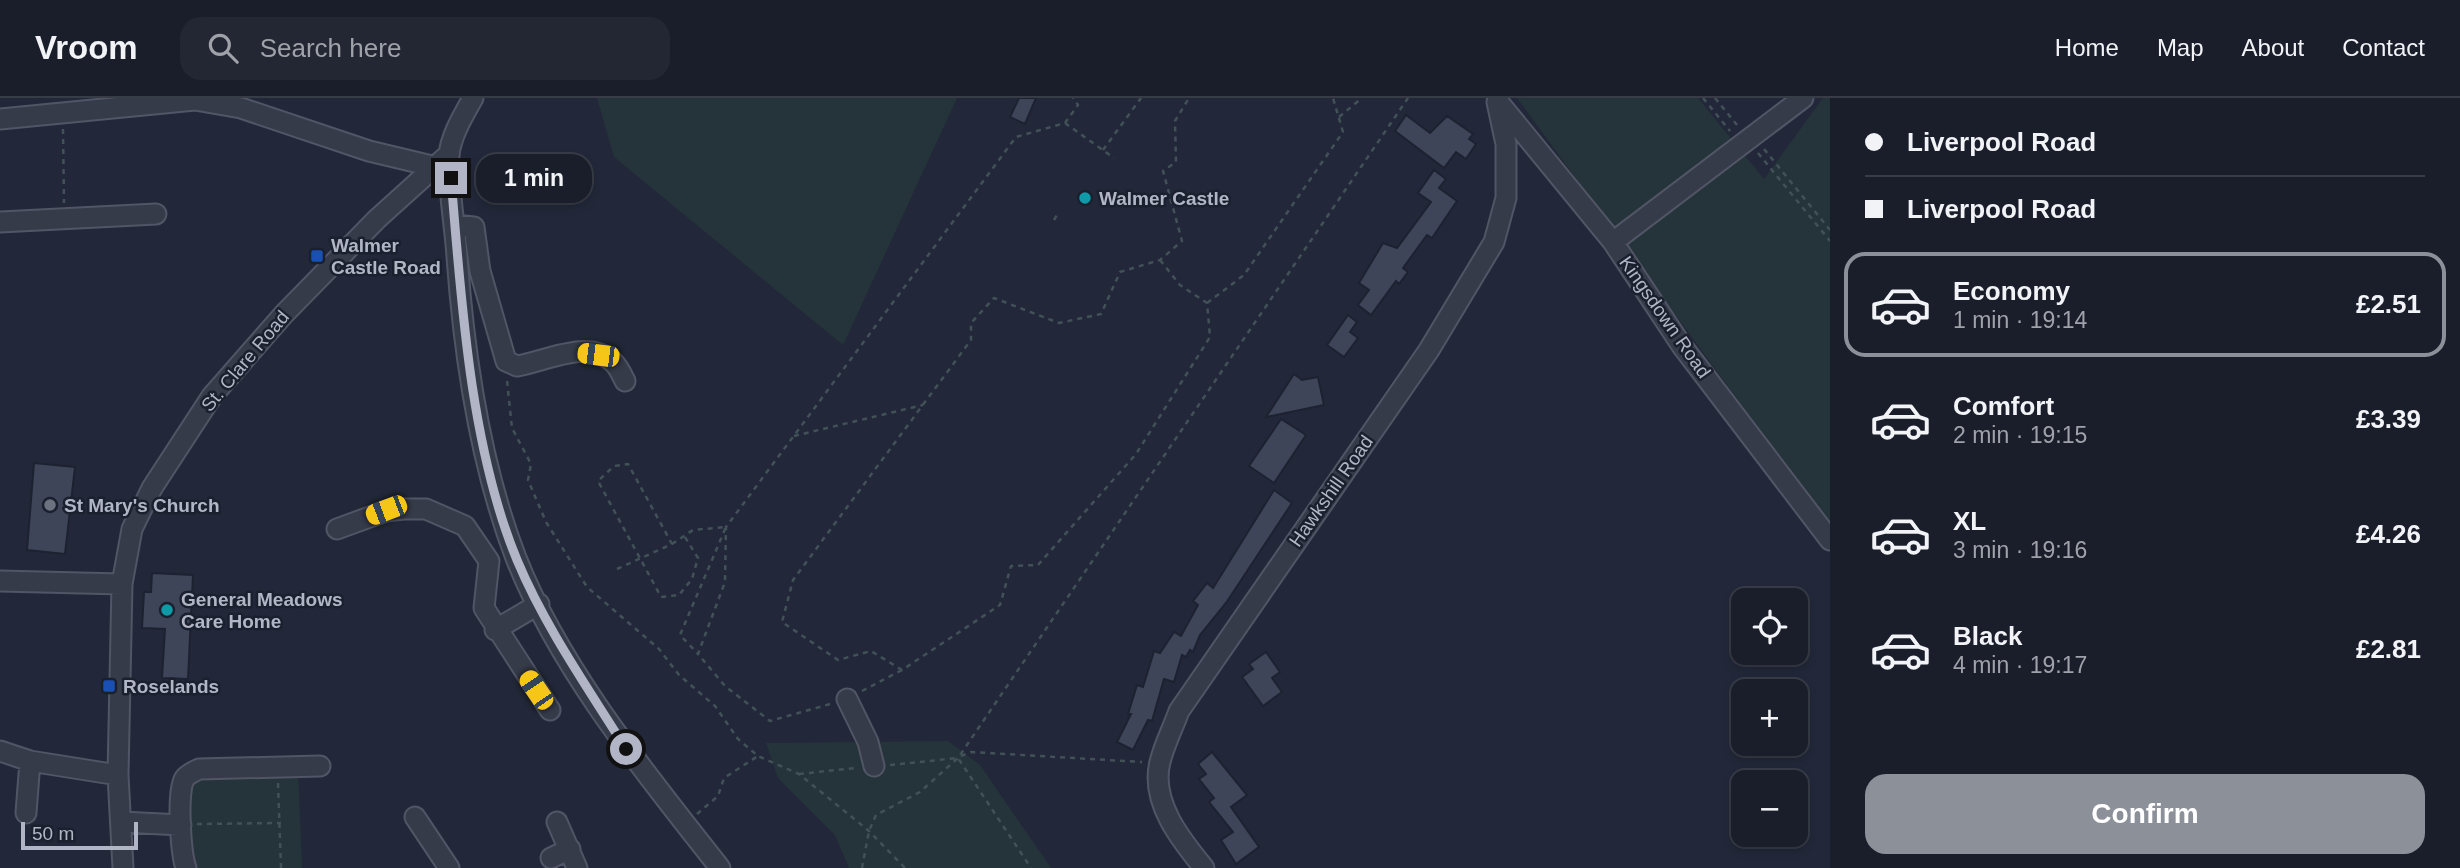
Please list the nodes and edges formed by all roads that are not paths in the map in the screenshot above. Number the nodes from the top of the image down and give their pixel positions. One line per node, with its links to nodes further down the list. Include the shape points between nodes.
1 (473, 98): 6 (street)
2 (1803, 98): 10 (street, via 1756,144)
3 (195, 99): 5 (street); 6 (street, via 241,108 369,151)
4 (1496, 100): 10 (street, Kingsdown Road); 37 (street, Hawkshill Road, via 1506,144 1506,198 1494,242 1429,350 1179,711 1159,763 1164,808)
5 (0, 119)
6 (442, 160): 9 (street); 15 (street, St. Clare Road, via 368,228 212,396 152,488 132,529)
7 (155, 213): 8 (street)
8 (0, 222)
9 (455, 225): 11 (street, via 474,227 479,264 506,361 517,366 570,351 598,355 613,361); 16 (street, via 461,306 483,438 517,559)
10 (1613, 242): 13 (street, Kingsdown Road, via 1682,346)
11 (625, 381)
12 (337, 529): 17 (street, via 386,510 404,509 426,509 465,526 489,561 484,608)
13 (1830, 540)
14 (0, 581): 15 (street)
15 (121, 584): 24 (street, St. Clare Road)
16 (539, 604): 17 (street); 36 (street, via 626,749)
17 (495, 630): 19 (street)
18 (847, 699): 23 (street)
19 (550, 710)
20 (0, 751): 21 (street)
21 (30, 761): 24 (street); 25 (street)
22 (320, 766): 29 (street, via 199,769 185,778 182,786)
23 (874, 766)
24 (118, 775): 27 (street, St. Clare Road)
25 (26, 813)
26 (415, 817): 34 (street)
27 (122, 822): 29 (street); 32 (street, St. Clare Road)
28 (557, 822): 30 (street)
29 (181, 825): 33 (street)
30 (570, 849): 31 (street); 35 (street)
31 (551, 858)
32 (123, 868)
33 (186, 868)
34 (449, 868)
35 (578, 868)
36 (720, 868)
37 (1204, 868)

